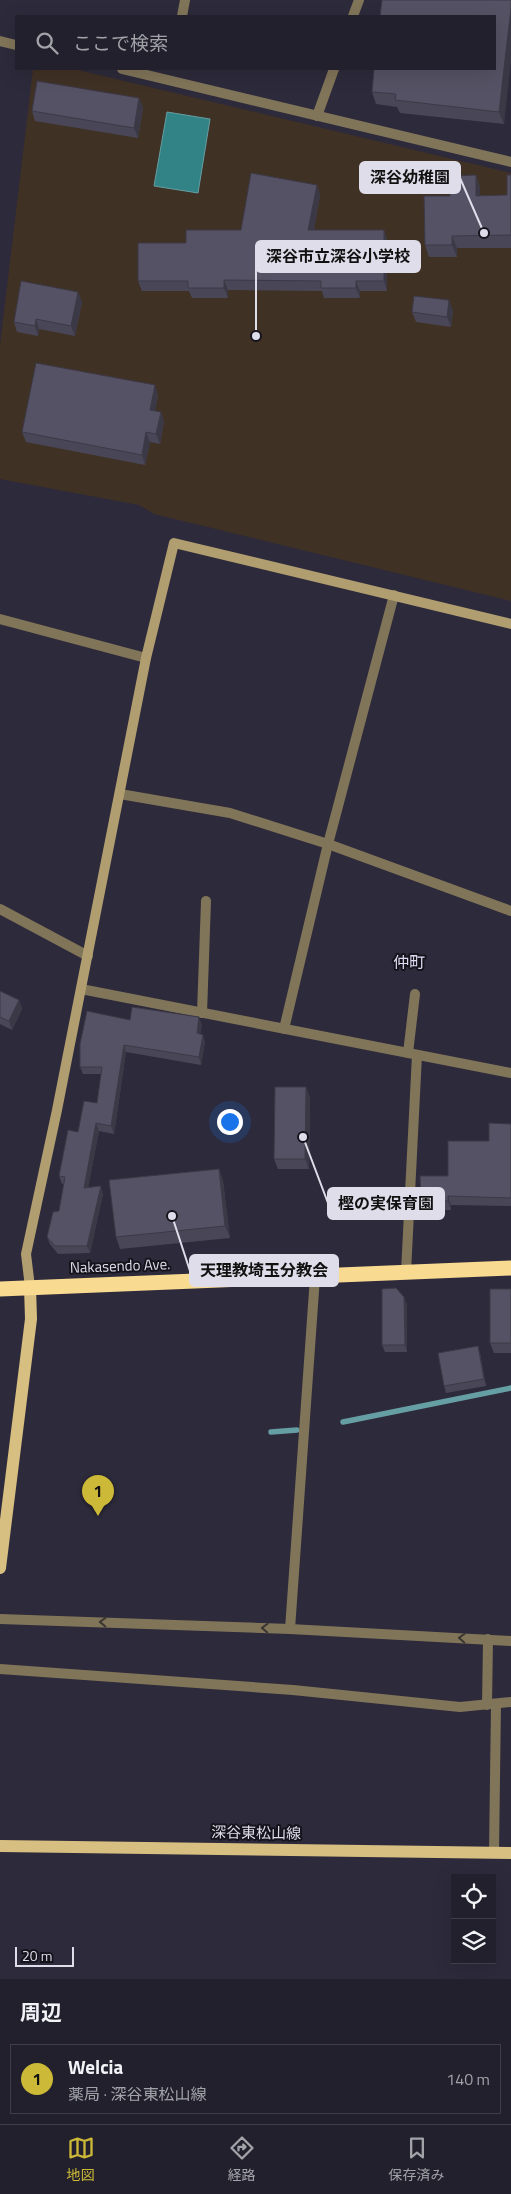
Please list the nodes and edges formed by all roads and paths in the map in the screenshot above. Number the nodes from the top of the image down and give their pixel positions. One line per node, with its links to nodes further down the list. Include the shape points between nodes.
1 (184, 0): 3 (street)
2 (359, 0): 4 (street)
3 (182, 15)
4 (353, 15)
5 (0, 41): 6 (street)
6 (15, 44)
7 (126, 70): 10 (street)
8 (172, 70): 10 (street)
9 (334, 70): 11 (street)
10 (170, 80): 11 (street)
11 (317, 116): 12 (street)
12 (511, 162)
13 (394, 595): 15 (street); 16 (street, via 174,544); 18 (street)
14 (0, 620): 16 (street)
15 (511, 624)
16 (146, 658): 17 (street)
17 (120, 794): 18 (street, via 230,813); 22 (street)
18 (328, 844): 21 (street); 26 (street)
19 (206, 901): 25 (street)
20 (0, 909): 22 (street)
21 (511, 911)
22 (88, 956): 23 (street)
23 (81, 989): 25 (street); 32 (street, via 26,1254)
24 (415, 994): 27 (street)
25 (202, 1013): 26 (street)
26 (284, 1028): 27 (street)
27 (413, 1054): 28 (street); 30 (street)
28 (511, 1073)
29 (511, 1268): 30 (highway, Nakasendo Ave.)
30 (406, 1272): 31 (highway, Nakasendo Ave.)
31 (315, 1276): 32 (highway, Nakasendo Ave.); 36 (street)
32 (30, 1287): 33 (highway, Nakasendo Ave.); 34 (main road, via 31,1318)
33 (0, 1289)
34 (0, 1568)
35 (0, 1618): 36 (street, one-way to 35)
36 (290, 1630): 37 (street, one-way to 36)
37 (488, 1639): 38 (street); 41 (street)
38 (511, 1641)
39 (0, 1669): 41 (street, via 293,1690 460,1707)
40 (511, 1702): 41 (street)
41 (492, 1704): 43 (street)
42 (0, 1846): 43 (main road, 深谷東松山線)
43 (494, 1853): 44 (main road, 深谷東松山線)
44 (511, 1853)

